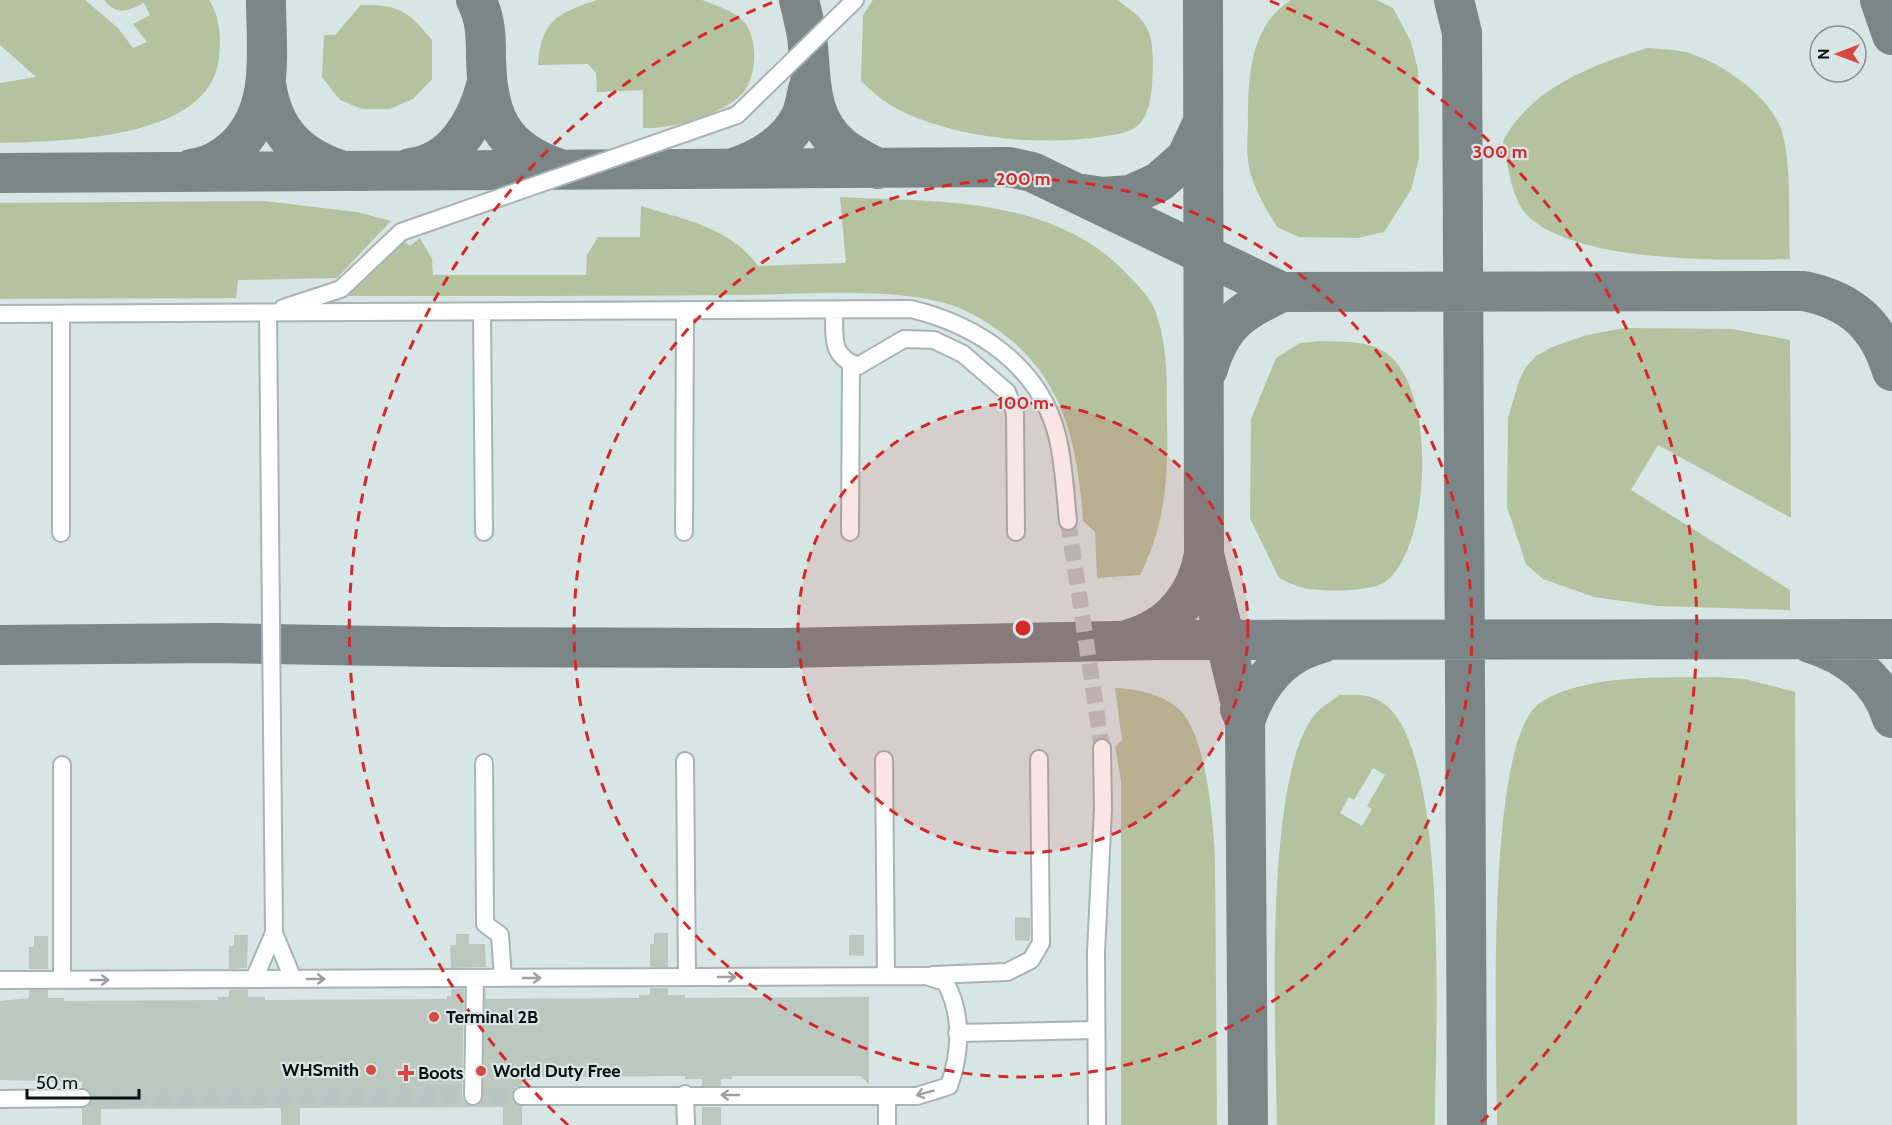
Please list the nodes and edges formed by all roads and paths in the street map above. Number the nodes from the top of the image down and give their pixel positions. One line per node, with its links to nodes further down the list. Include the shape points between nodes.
1 (855, 0): 5 (lane, via 737,115 401,232 341,289)
2 (685, 310): 3 (lane); 4 (lane); 12 (lane)
3 (834, 310): 8 (lane, via 836,349 844,361); 9 (lane, via 911,309 943,317 988,340 1008,356 1049,411 1061,459)
4 (482, 312): 5 (lane); 11 (lane)
5 (268, 313): 7 (lane); 21 (lane)
6 (0, 314): 7 (lane)
7 (61, 314): 10 (lane)
8 (851, 363): 13 (lane); 14 (lane, via 858,366 904,339 934,340 963,354 1007,392 1015,413)
9 (1068, 521)
10 (61, 532)
11 (484, 532)
12 (684, 532)
13 (850, 532)
14 (1016, 532)
15 (1102, 748): 31 (lane)
16 (1039, 759): 23 (lane, via 1041,943 1031,960 1007,972)
17 (884, 760): 22 (lane)
18 (685, 761): 24 (lane)
19 (484, 763): 26 (lane, via 485,924 500,935)
20 (62, 765): 30 (lane)
21 (274, 933): 27 (lane); 28 (lane)
22 (886, 976): 23 (lane); 24 (lane, one-way to 22)
23 (926, 976): 32 (lane, via 945,982 955,999)
24 (687, 977): 26 (lane, one-way to 24)
25 (475, 978): 26 (lane); 28 (lane, one-way to 25); 34 (lane)
26 (503, 978)
27 (255, 979): 28 (lane); 30 (lane, one-way to 27)
28 (293, 979)
29 (0, 980): 30 (lane)
30 (62, 980)
31 (1096, 1030): 32 (lane); 41 (lane)
32 (957, 1033): 36 (lane, one-way to 36, via 958,1062 949,1086 917,1096)
33 (685, 1094): 35 (lane); 36 (lane, one-way to 33); 39 (lane)
34 (473, 1096)
35 (522, 1096)
36 (887, 1096): 40 (lane)
37 (82, 1098): 38 (lane)
38 (0, 1099)
39 (686, 1125)
40 (887, 1125)
41 (1097, 1125)

